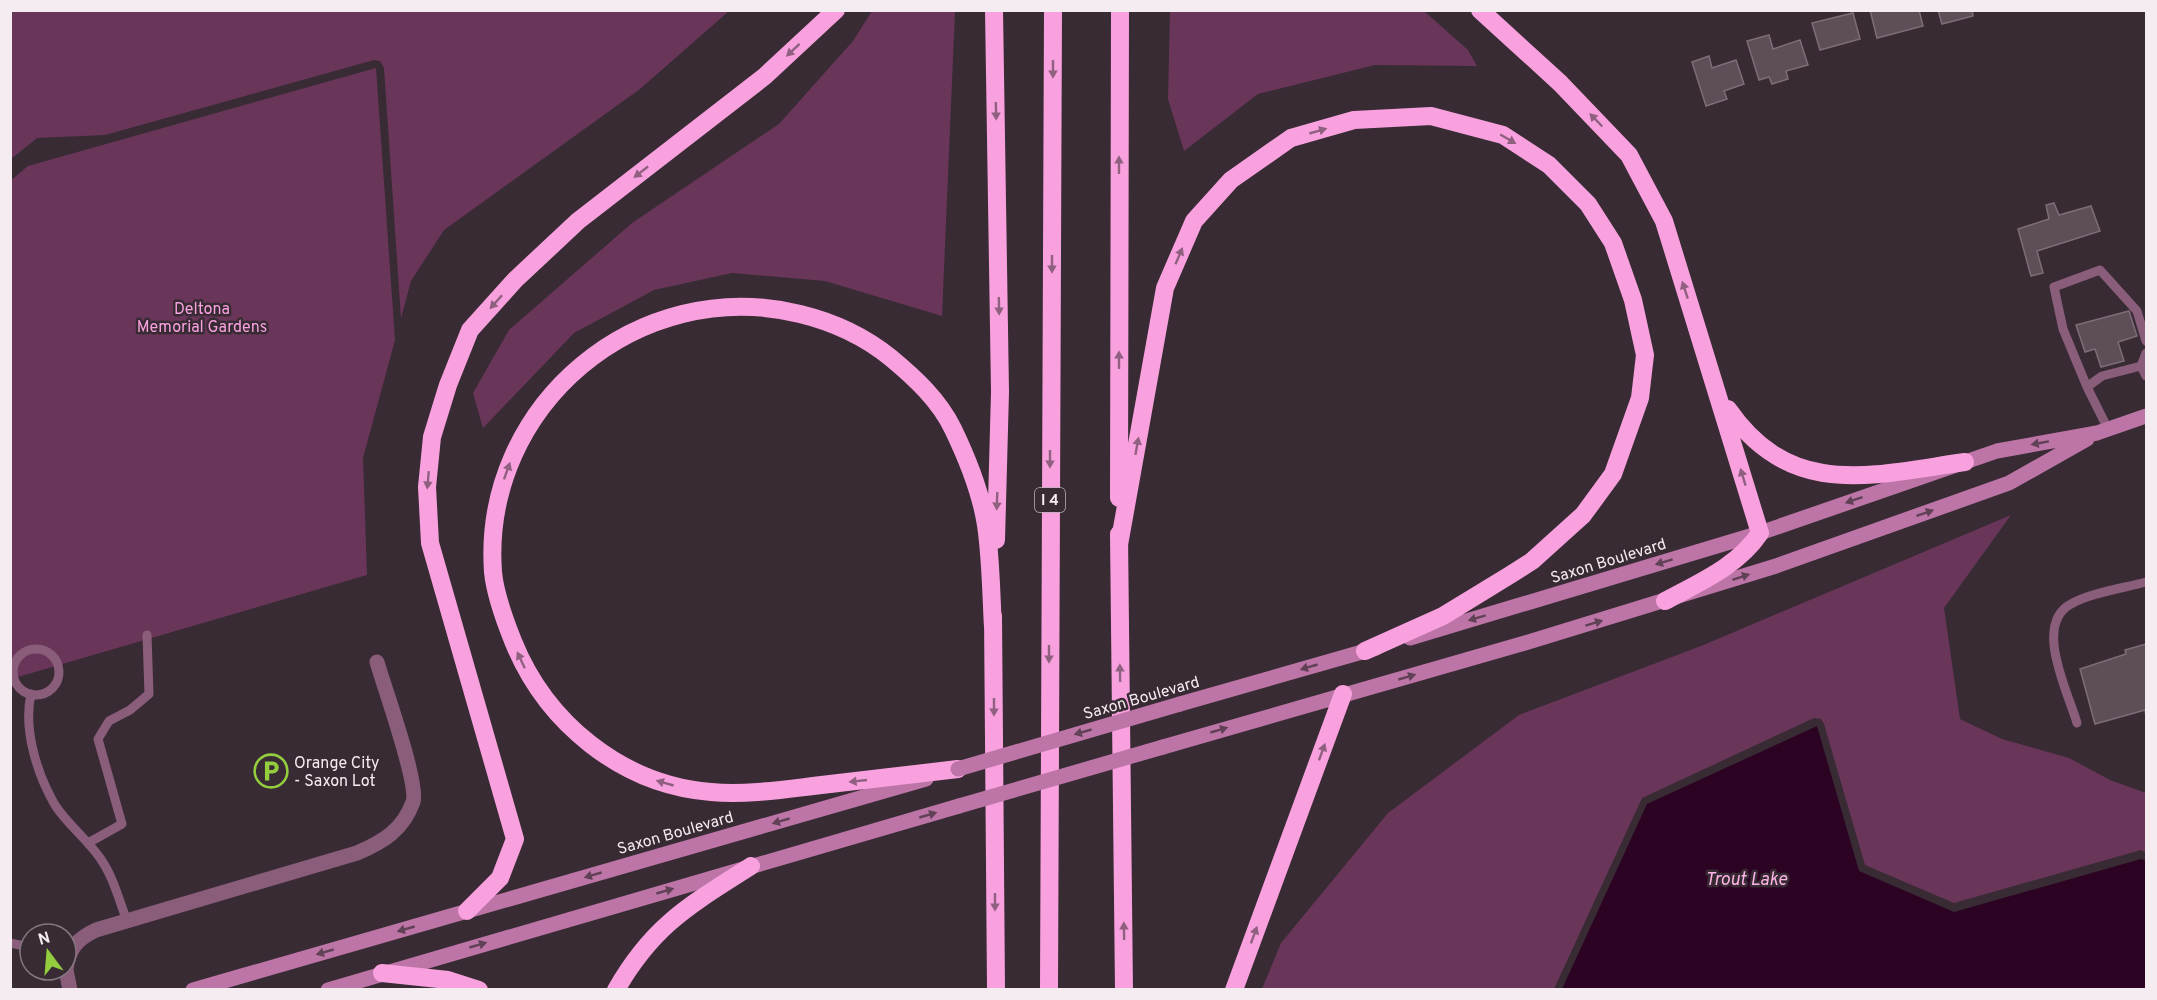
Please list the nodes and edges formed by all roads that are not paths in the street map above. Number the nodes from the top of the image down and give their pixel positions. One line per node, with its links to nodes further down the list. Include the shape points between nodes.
1 (836, 10): 29 (highway, one-way to 29, via 765,76 578,221 514,280 470,330 432,437 427,487 430,543 514,839 500,878)
2 (994, 10): 19 (highway, one-way to 19, via 1000,392)
3 (1053, 10): 38 (highway, I 4, one-way to 38)
4 (1120, 10): 16 (highway, one-way to 4)
5 (1480, 10): 11 (highway, one-way to 5, via 1664,222 1629,155 1560,83)
6 (2146, 341): 10 (lane, via 2137,310 2100,270 2054,287 2063,329)
7 (2146, 353): 8 (lane)
8 (2141, 366): 9 (lane); 10 (lane, via 2102,376)
9 (2146, 376)
10 (2087, 387): 13 (lane)
11 (1719, 396): 14 (highway, via 1739,426 1760,444 1792,465 1817,474 1856,477); 15 (highway, one-way to 11)
12 (2146, 416): 13 (main road, Saxon Boulevard)
13 (2102, 431): 14 (main road, Saxon Boulevard, one-way to 14, via 1997,451); 18 (main road, Saxon Boulevard, one-way to 13, via 2009,483)
14 (1965, 462): 15 (main road, Saxon Boulevard, one-way to 15)
15 (1760, 532): 18 (highway, via 1748,551); 21 (main road, Saxon Boulevard, one-way to 21)
16 (1119, 545): 21 (highway, one-way to 21, via 1165,288 1194,221 1231,180 1291,138 1354,120 1431,116 1503,135 1549,165 1580,196 1613,243 1633,300 1645,355 1640,398 1613,474 1583,515 1532,561 1510,575 1443,616); 39 (highway, one-way to 16)
17 (2146, 582): 25 (lane, via 2072,603 2056,620 2052,643)
18 (1665, 601): 24 (main road, Saxon Boulevard, one-way to 18)
19 (993, 627): 26 (highway, one-way to 19, via 762,792 712,792 644,777 605,756 570,727 543,696 511,635 493,576 493,541 502,484 512,458 544,404 566,379 619,338 683,313 722,307 754,306 821,319 882,350 935,400 952,428 986,524); 37 (highway, one-way to 37)
20 (147, 634): 27 (lane, via 149,694 109,721 98,739 122,824)
21 (1365, 651): 26 (main road, Saxon Boulevard, one-way to 26, bridge)
22 (377, 662): 30 (street, via 411,777 414,799 404,822 386,840 357,854)
23 (31, 694): 23 (lane, via 52,688 59,675 56,660 37,648 22,653 14,666 15,681); 27 (lane, via 29,726 40,772 56,806)
24 (1343, 694): 28 (main road, Saxon Boulevard, one-way to 24, bridge); 40 (highway, one-way to 24)
25 (2077, 723)
26 (958, 769): 29 (main road, Saxon Boulevard, one-way to 29)
27 (88, 843): 30 (lane, via 101,859)
28 (751, 866): 32 (main road, Saxon Boulevard, one-way to 28); 36 (highway, via 684,909 656,934 637,955)
29 (467, 911): 33 (main road, Saxon Boulevard, one-way to 33)
30 (127, 921): 31 (street)
31 (78, 940)
32 (382, 973): 34 (main road, Saxon Boulevard); 35 (highway, via 448,980)
33 (193, 990)
34 (328, 990)
35 (479, 990)
36 (616, 990)
37 (996, 990)
38 (1050, 990)
39 (1124, 990)
40 (1234, 990)

